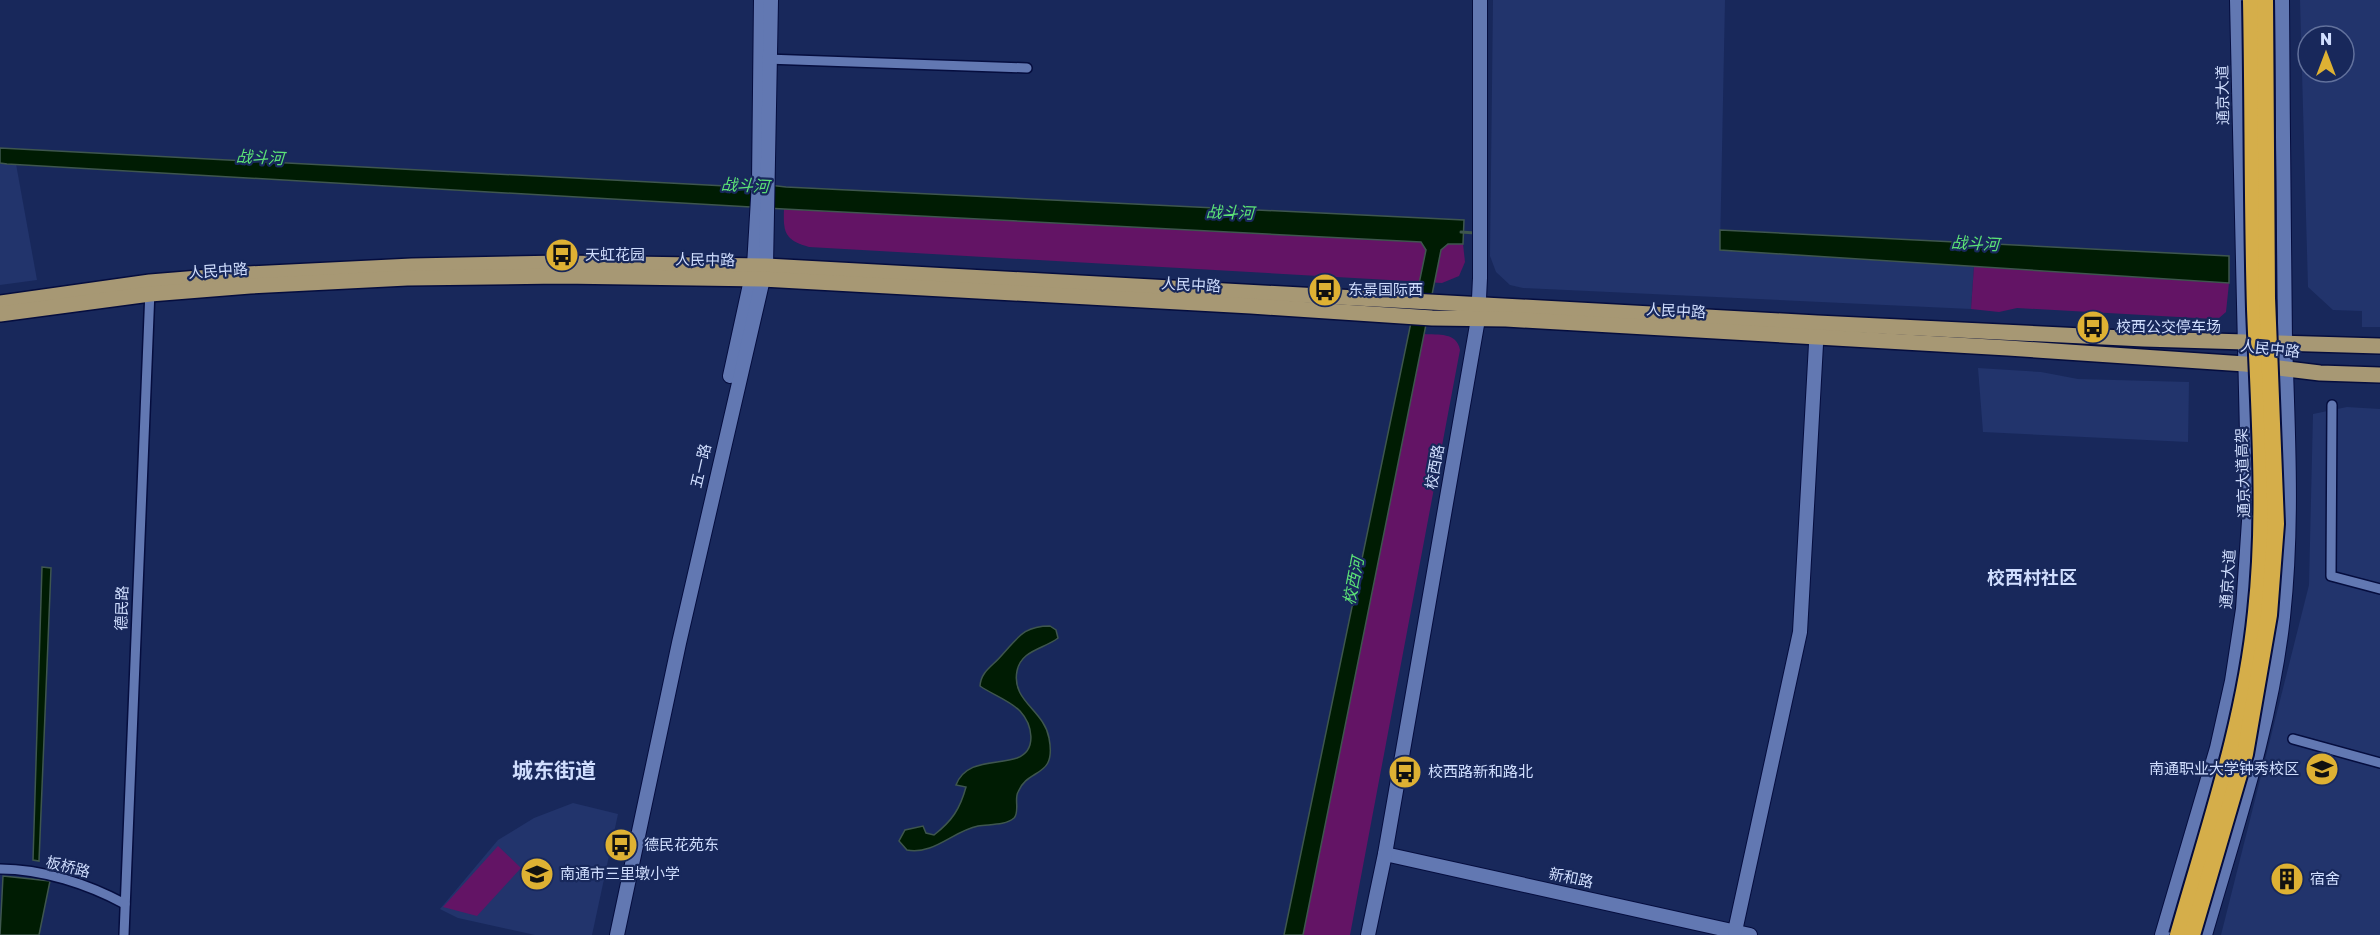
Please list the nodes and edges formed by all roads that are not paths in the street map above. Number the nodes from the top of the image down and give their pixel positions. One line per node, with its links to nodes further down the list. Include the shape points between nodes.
1 (761, 0): 8 (main road, 五一路)
2 (771, 0): 10 (main road, 五一路)
3 (1480, 0): 14 (main road, 校西路)
4 (2237, 0): 17 (main road, 通京大道)
5 (2251, 0): 39 (highway, 通京大道高架, bridge, via 2262,526 2256,613 2231,750)
6 (2265, 0): 40 (highway, 通京大道高架, bridge, via 2267,298 2276,524 2269,615 2245,754)
7 (2282, 0): 18 (main road)
8 (759, 58): 9 (street); 10 (main road, 五一路)
9 (1027, 68)
10 (764, 182): 11 (main road, 五一路)
11 (759, 273): 12 (main road, 人民中路, via 562,263 423,266 248,274); 14 (main road, 人民中路); 34 (main road, 五一路); 35 (main road, 五一路)
12 (150, 288): 13 (main road, 人民中路); 15 (main road, 人民中路); 31 (street, 德民路)
13 (0, 303)
14 (1479, 312): 16 (main road, 人民中路); 29 (main road, 校西路)
15 (0, 314)
16 (1817, 331): 17 (main road, 人民中路); 20 (main road, 人民中路); 32 (main road, via 1800,632)
17 (2244, 342): 18 (main road, 人民中路); 20 (main road, 通京大道)
18 (2285, 343): 19 (main road, 人民中路); 21 (main road)
19 (2380, 346)
20 (2245, 364): 21 (main road, 人民中路); 24 (main road, 通京大道)
21 (2286, 368): 22 (main road, 人民中路); 25 (main road)
22 (2380, 375)
23 (2332, 405): 26 (street, via 2331,576)
24 (2248, 456): 25 (main road, via 2254,443 2266,438 2280,443); 38 (main road, 通京大道, via 2249,521 2243,609 2232,681 2217,748)
25 (2290, 456): 41 (main road, via 2284,607 2272,688 2257,756)
26 (2380, 589)
27 (2293, 739): 28 (street)
28 (2380, 763)
29 (1384, 854): 32 (main road, 新和路); 36 (main road, 校西路)
30 (0, 869): 31 (street, 板桥路, via 91,887)
31 (125, 904): 33 (street, 德民路)
32 (1735, 931): 37 (main road, 新和路)
33 (124, 935)
34 (608, 935)
35 (617, 935)
36 (1368, 935)
37 (1750, 935)
38 (2162, 935)
39 (2178, 935)
40 (2192, 935)
41 (2205, 935)

